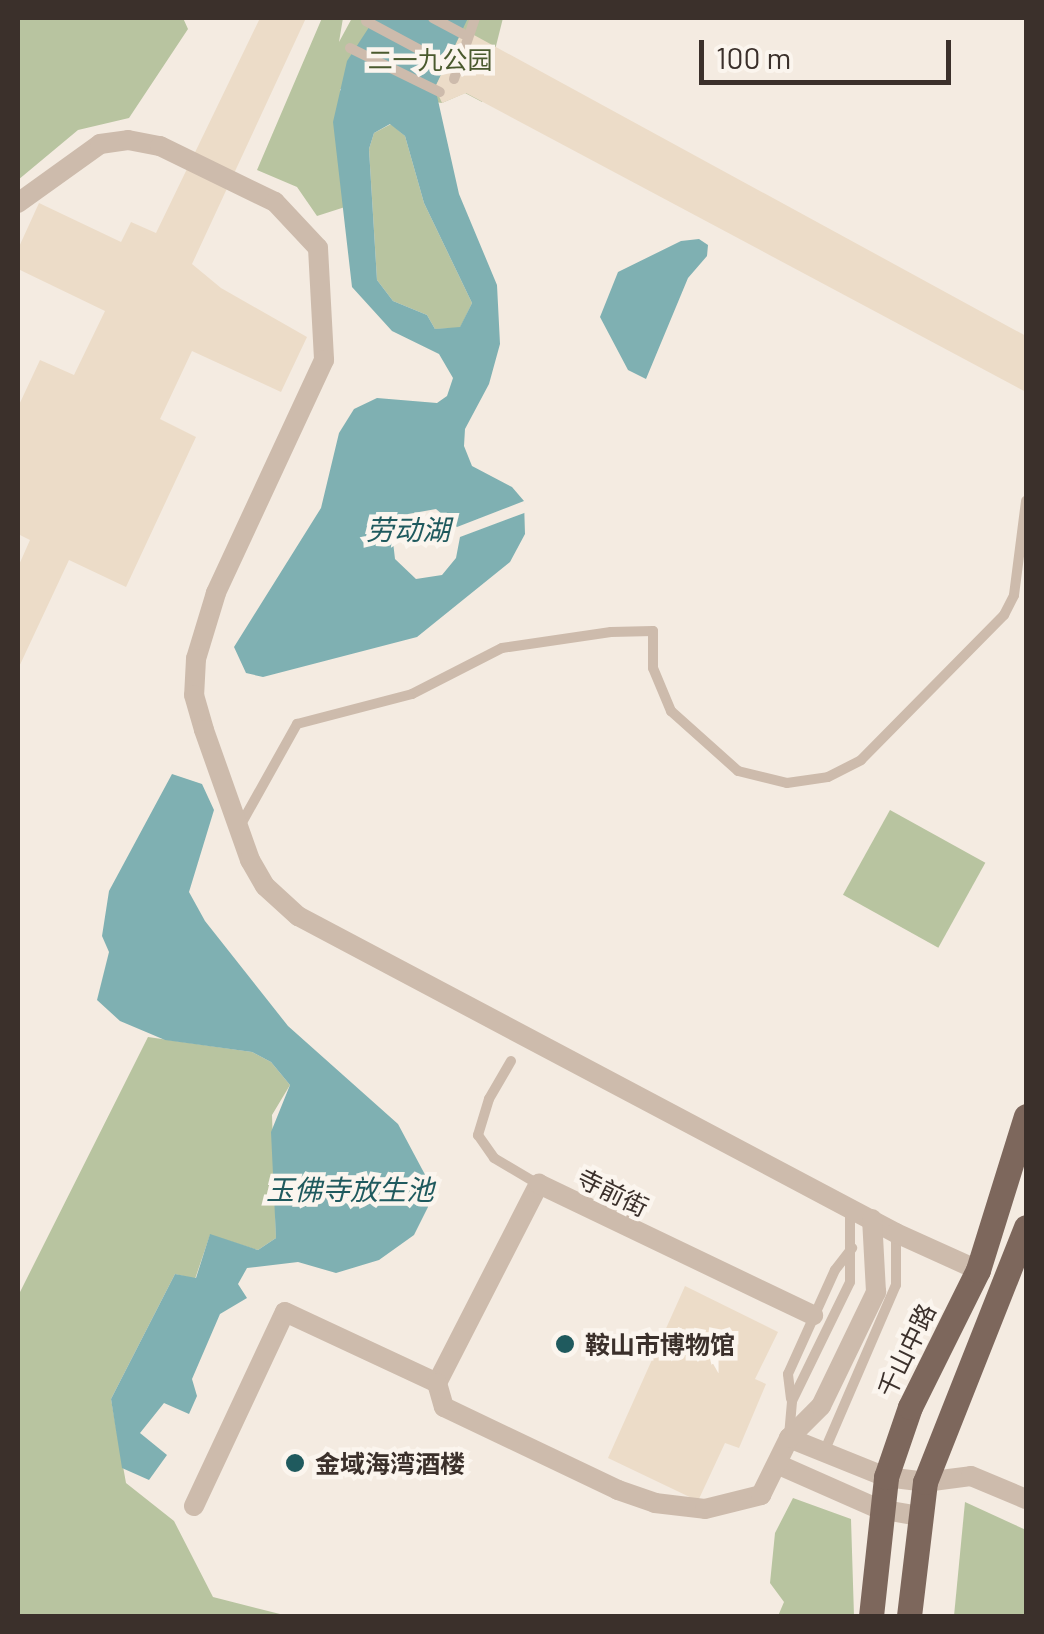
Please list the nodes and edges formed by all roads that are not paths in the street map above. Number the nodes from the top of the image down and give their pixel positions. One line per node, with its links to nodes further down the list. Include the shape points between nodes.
1 (433, 18): 4 (lane)
2 (475, 18): 7 (lane)
3 (366, 20): 6 (lane)
4 (463, 34)
5 (350, 48): 8 (lane)
6 (450, 66)
7 (454, 79)
8 (440, 92)
9 (18, 203): 11 (street, via 100,144 128,140 160,146 275,202 318,248 324,360 216,592 196,660 194,695)
10 (1026, 501): 11 (lane, via 1014,595 1004,615 861,760 828,777 787,783 738,772 671,711 653,668 652,631 611,632 502,648 412,694 298,724)
11 (239, 827): 15 (street, via 265,886 298,916)
12 (511, 1061): 14 (lane, via 488,1099 478,1136 494,1158)
13 (1026, 1116): 20 (main road, 千山中路)
14 (539, 1184): 21 (street, 寺前街); 23 (street, 寺前街)
15 (850, 1206): 16 (street); 19 (lane)
16 (872, 1219): 18 (street); 22 (street, via 876,1292)
17 (1026, 1227): 29 (main road)
18 (896, 1233): 20 (street); 26 (lane, via 896,1284)
19 (853, 1247): 21 (lane); 21 (lane, via 850,1282)
20 (978, 1270): 28 (main road, 千山中路, via 910,1406)
21 (822, 1319): 22 (lane); 24 (lane); 24 (lane, via 788,1374)
22 (856, 1334): 25 (street, via 821,1406)
23 (437, 1383): 27 (street, via 444,1407 655,1503 705,1508 762,1495); 31 (street, via 285,1312)
24 (792, 1400): 25 (lane)
25 (789, 1438): 26 (street); 27 (street)
26 (824, 1452): 28 (street)
27 (776, 1464): 32 (street)
28 (886, 1477): 29 (street); 32 (main road, 千山中路)
29 (925, 1482): 30 (street, via 971,1476); 33 (main road)
30 (1026, 1499)
31 (194, 1506)
32 (880, 1508): 33 (street); 34 (main road, 千山中路)
33 (918, 1516): 35 (main road)
34 (871, 1616)
35 (909, 1616)

